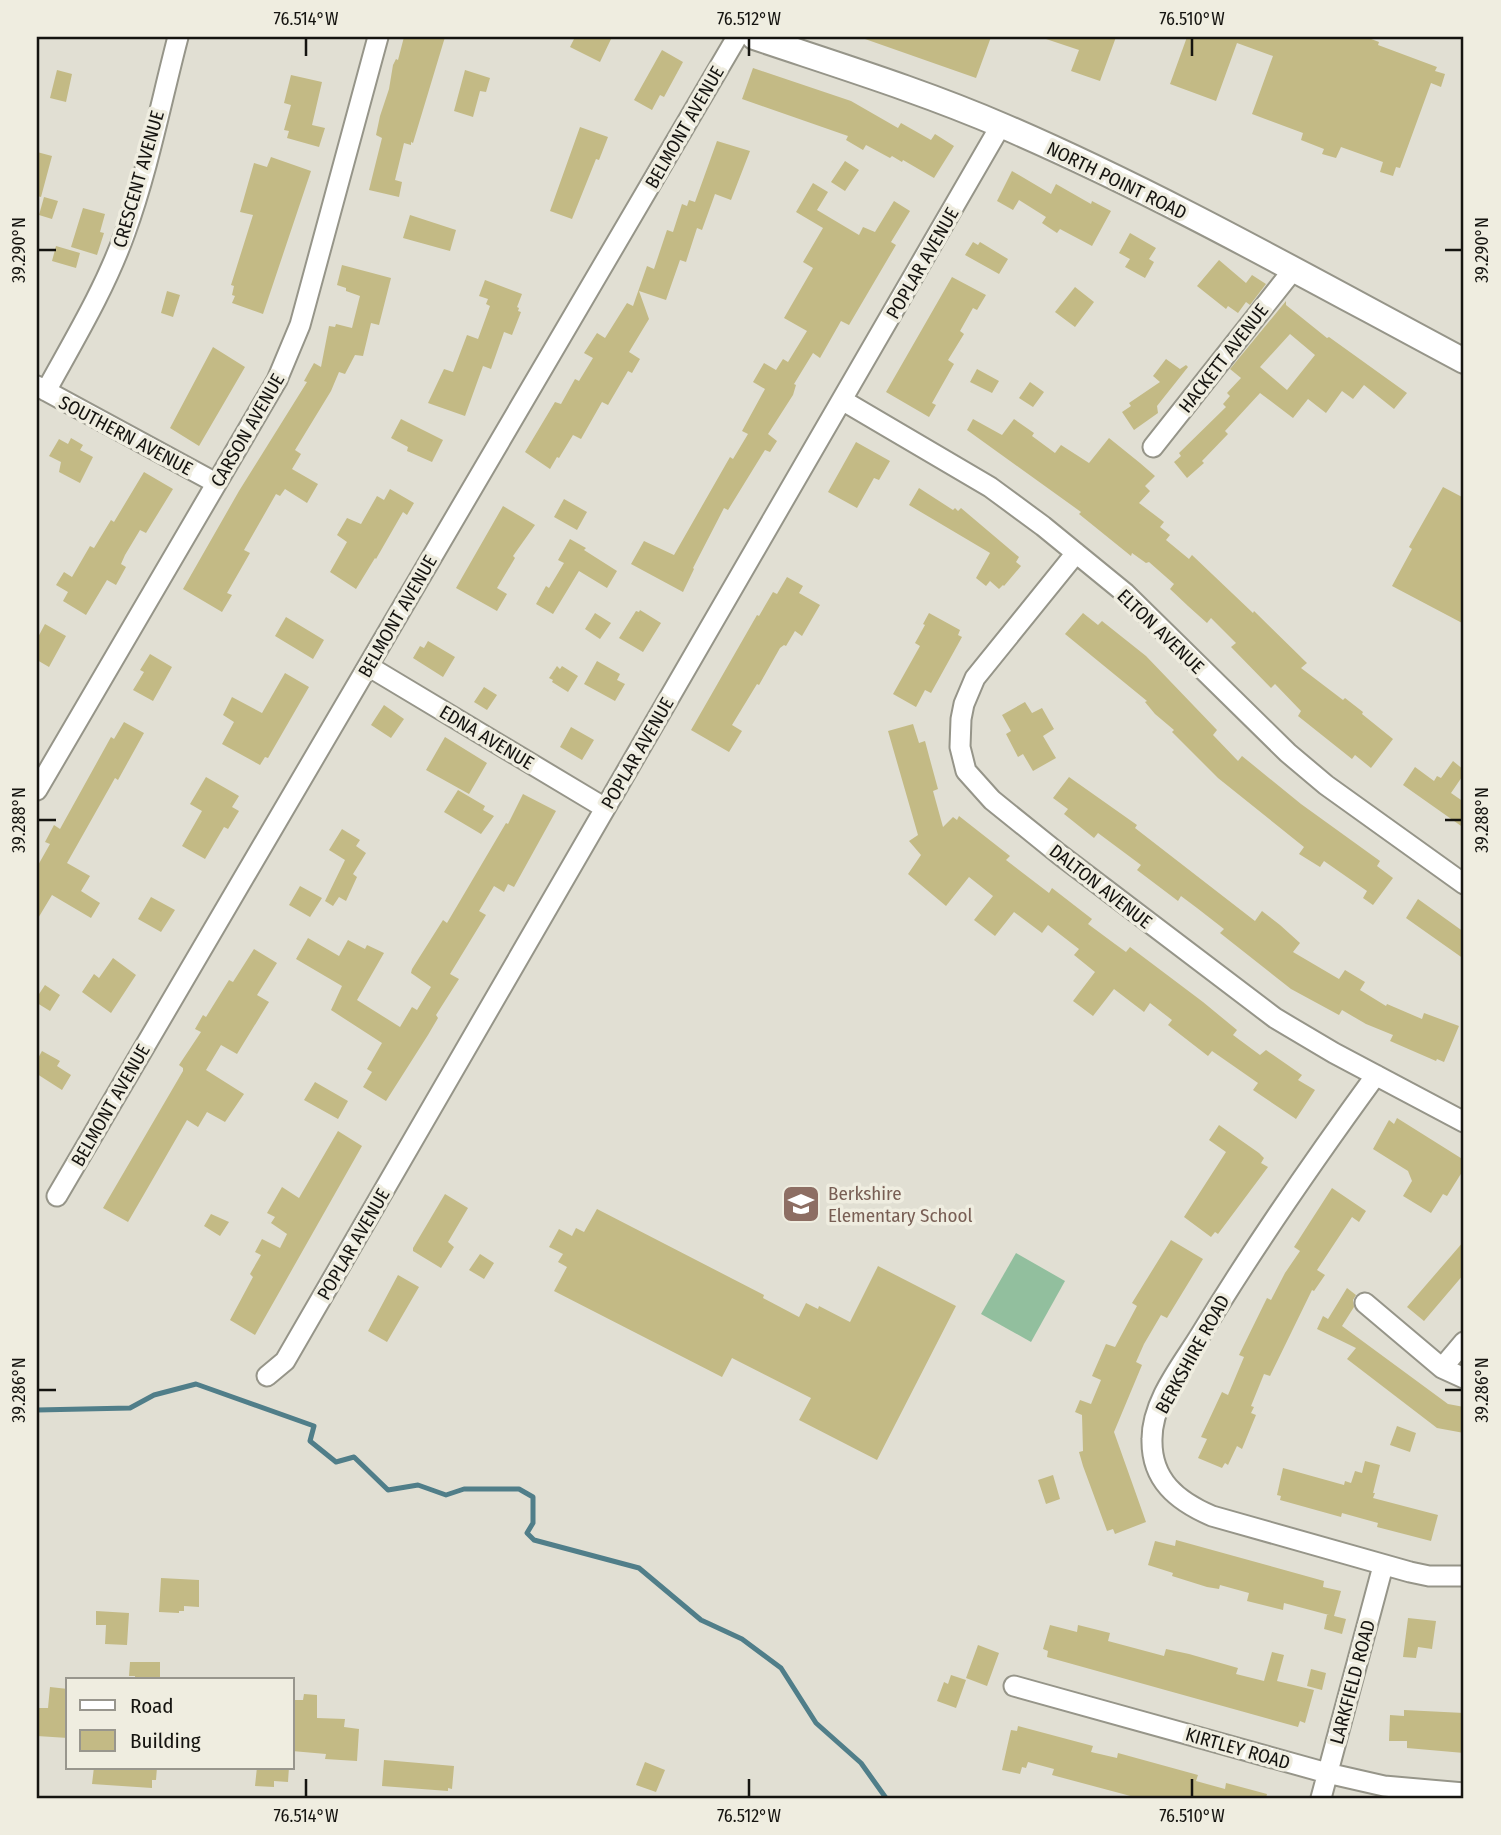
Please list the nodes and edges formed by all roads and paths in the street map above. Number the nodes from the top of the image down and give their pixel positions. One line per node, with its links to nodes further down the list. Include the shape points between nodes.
1 (178, 37): 8 (street, CRESCENT AVENUE, via 126,232 88,315)
2 (379, 37): 11 (street, CARSON AVENUE, via 300,325 277,380)
3 (737, 37): 13 (street, BELMONT AVENUE)
4 (754, 37): 5 (street, NORTH POINT ROAD)
5 (1001, 125): 6 (street, NORTH POINT ROAD); 9 (street, POPLAR AVENUE)
6 (1293, 270): 7 (street, NORTH POINT ROAD); 10 (street, HACKETT AVENUE)
7 (1464, 361)
8 (41, 389): 11 (street, SOUTHERN AVENUE)
9 (842, 400): 12 (street, ELTON AVENUE, via 990,487); 15 (street, POPLAR AVENUE)
10 (1153, 447)
11 (216, 483): 14 (street, CARSON AVENUE)
12 (1076, 553): 16 (street, ELTON AVENUE, via 1125,593 1288,753); 17 (street, DALTON AVENUE, via 972,685 961,719 960,747 966,771 992,800 1239,992 1302,1035)
13 (368, 666): 15 (street, EDNA AVENUE); 19 (street, BELMONT AVENUE)
14 (37, 790)
15 (606, 808): 23 (street, POPLAR AVENUE, via 285,1361)
16 (1464, 884)
17 (1376, 1075): 18 (street, DALTON AVENUE); 25 (street, BERKSHIRE ROAD, via 1243,1265 1167,1391 1152,1437 1161,1479 1194,1508)
18 (1464, 1122)
19 (57, 1196)
20 (1364, 1303): 22 (street)
21 (1464, 1342): 22 (street)
22 (1442, 1368): 24 (street)
23 (267, 1376)
24 (1464, 1378)
25 (1383, 1566): 26 (street, BERKSHIRE ROAD, via 1429,1576); 28 (street, LARKFIELD ROAD)
26 (1464, 1576)
27 (1014, 1686): 28 (street, KIRTLEY ROAD)
28 (1327, 1773): 29 (street, KIRTLEY ROAD, via 1384,1786); 30 (street, LARKFIELD ROAD)
29 (1464, 1793)
30 (1321, 1798)

